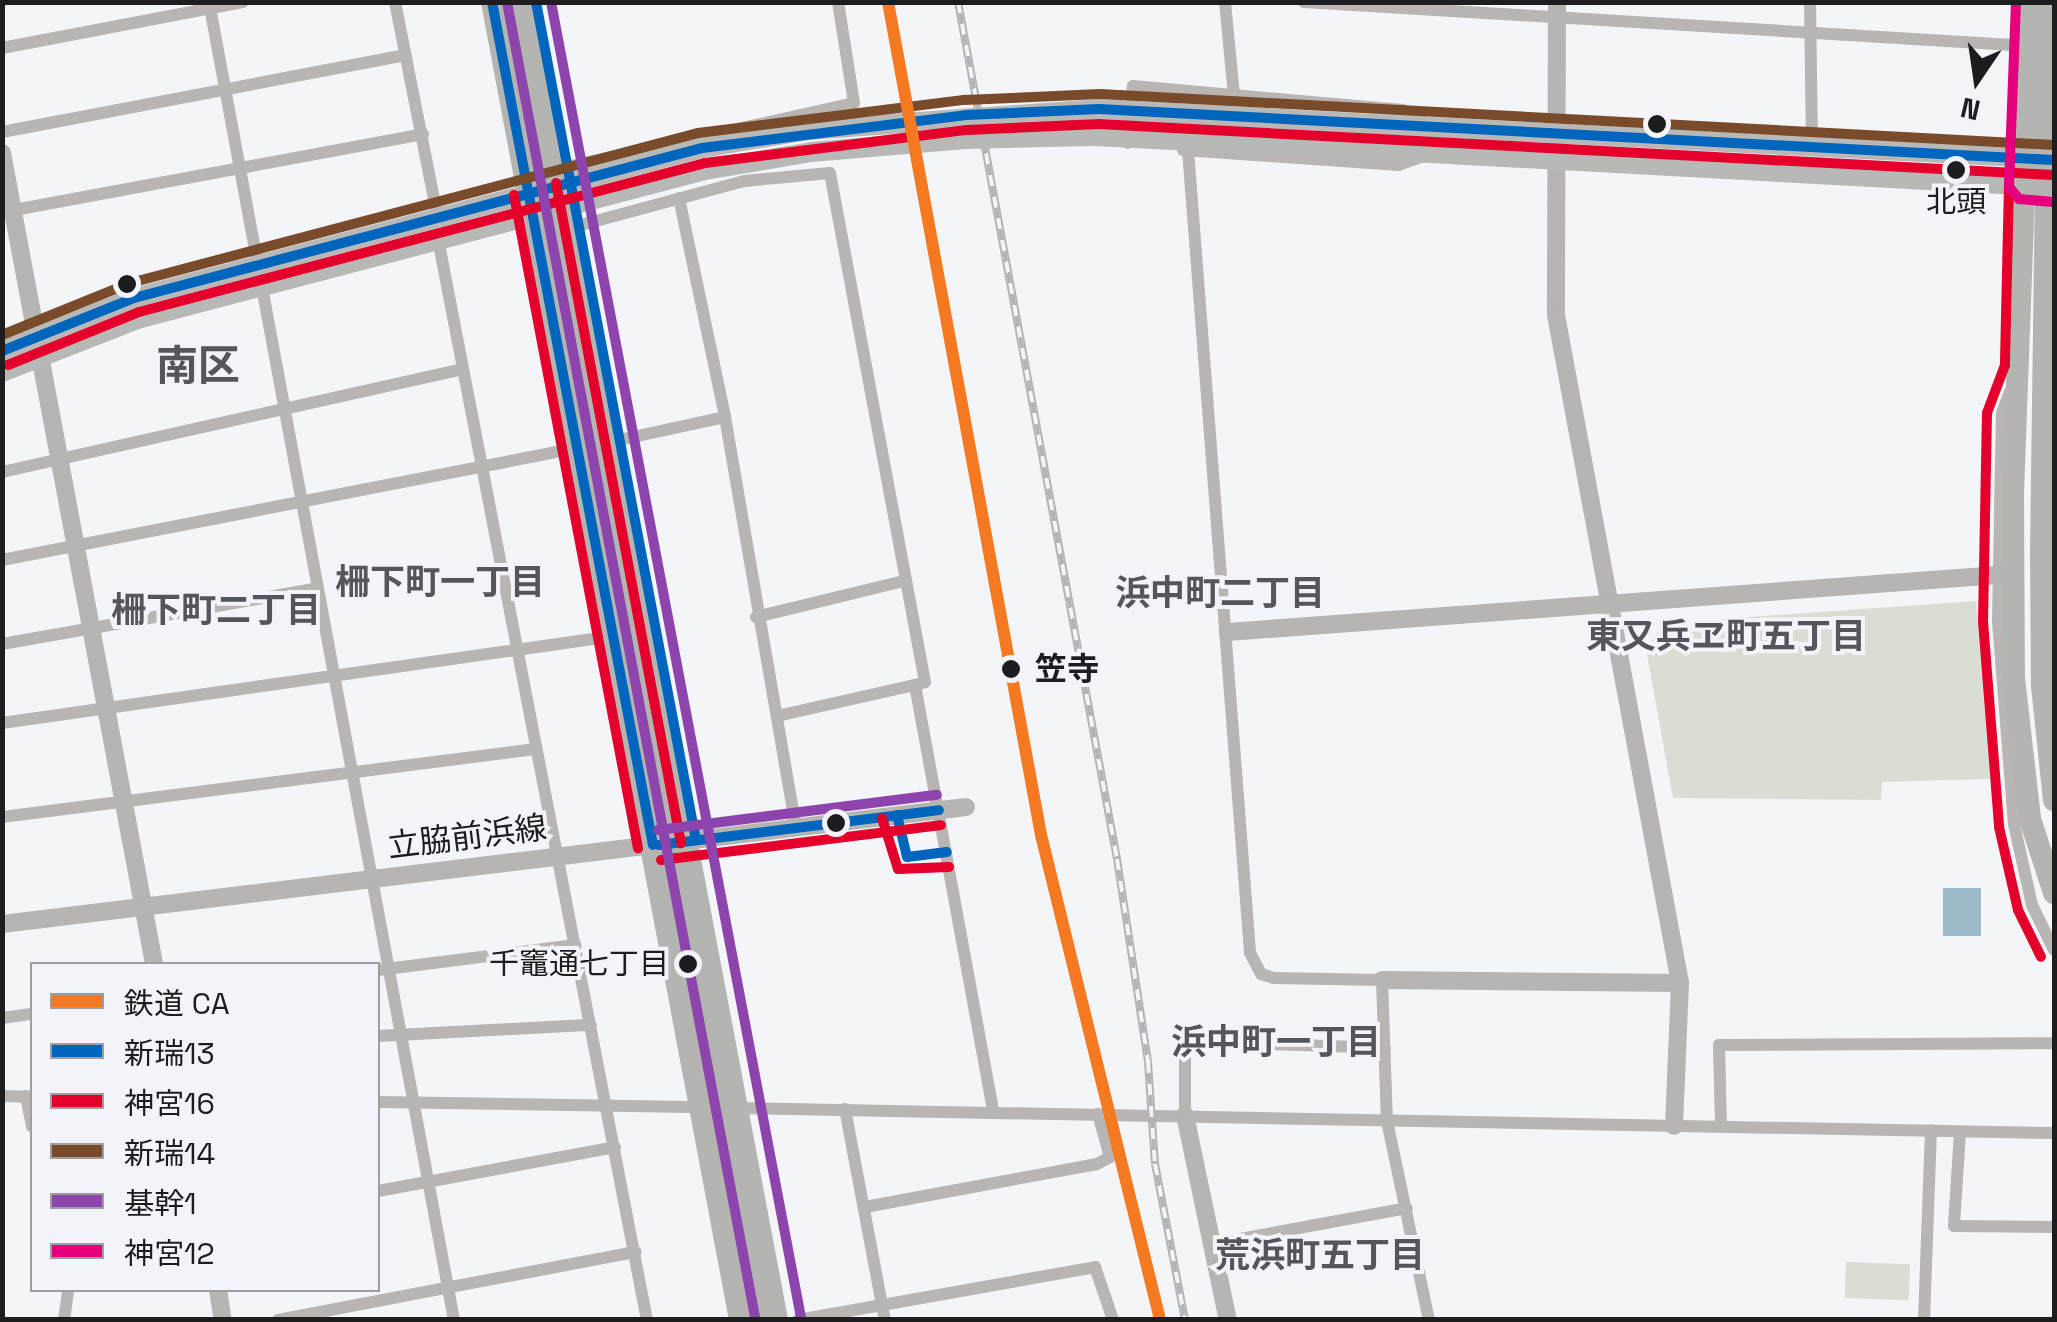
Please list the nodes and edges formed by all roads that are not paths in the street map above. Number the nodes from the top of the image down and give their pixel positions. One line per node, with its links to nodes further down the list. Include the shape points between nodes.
1 (242, 2): 13 (street)
2 (395, 2): 18 (street)
3 (492, 2): 37 (highway)
4 (511, 2): 137 (highway, bridge)
5 (528, 2): 138 (highway, bridge)
6 (536, 2): 33 (highway)
7 (838, 2): 33 (street, via 854,103)
8 (1224, 2): 20 (street)
9 (1304, 2): 14 (street)
10 (1810, 2): 15 (street)
11 (2031, 2): 16 (highway)
12 (2048, 2): 75 (highway, bridge, via 2040,554 2042,686)
13 (210, 6): 17 (street); 19 (street)
14 (1557, 9): 15 (street); 23 (street)
15 (1810, 36): 16 (street); 25 (street)
16 (2030, 46): 29 (highway)
17 (2, 48)
18 (406, 56): 19 (street); 24 (street)
19 (225, 92): 22 (street); 32 (street)
20 (1234, 96): 21 (street, via 1403,110); 26 (street, via 1132,86 1128,147)
21 (1432, 127): 23 (main road); 33 (main road, bridge, via 1098,109 824,128)
22 (2, 132)
23 (1554, 132): 25 (main road); 30 (street)
24 (423, 134): 32 (street); 39 (street)
25 (1812, 146): 29 (main road)
26 (1188, 150): 28 (street, via 1398,166); 64 (street)
27 (2, 153): 38 (street)
28 (1431, 154): 30 (main road); 40 (main road, bridge, via 1094,136 966,139 810,152 705,170)
29 (2027, 156): 31 (main road); 34 (highway)
30 (1552, 158): 34 (main road); 61 (street, via 1556,314)
31 (2054, 160)
32 (239, 168): 38 (street); 42 (street)
33 (568, 173): 37 (main road); 40 (highway)
34 (2024, 185): 35 (main road); 45 (highway)
35 (2054, 187)
36 (679, 198): 40 (street); 49 (street); 59 (street, via 744,181 830,173)
37 (531, 203): 39 (main road); 40 (main road); 41 (main road); 51 (highway)
38 (14, 210): 43 (street)
39 (438, 215): 42 (main road)
40 (578, 215): 50 (highway)
41 (438, 238): 42 (main road); 46 (street)
42 (261, 275): 43 (main road, via 134,298); 48 (street)
43 (38, 343): 44 (main road); 47 (main road); 52 (street)
44 (2, 350)
45 (2020, 368): 58 (street, via 2002,413); 85 (highway, via 2014,678 2030,819)
46 (463, 369): 48 (street); 53 (street)
47 (2, 372)
48 (284, 410): 52 (street); 55 (street)
49 (725, 417): 50 (street); 62 (street)
50 (619, 440): 81 (highway)
51 (578, 448): 53 (street); 65 (highway)
52 (60, 458): 54 (street); 56 (street)
53 (482, 469): 55 (street); 67 (street)
54 (2, 472)
55 (302, 502): 56 (street); 60 (street)
56 (77, 546): 57 (street); 63 (street)
57 (2, 560)
58 (1999, 575): 61 (street); 89 (street, via 2014,824 2032,905)
59 (904, 581): 62 (street); 69 (street, via 925,682)
60 (318, 588): 63 (street); 68 (street)
61 (1610, 602): 64 (street); 93 (street)
62 (756, 617): 71 (street)
63 (92, 630): 66 (street); 70 (street)
64 (1228, 632): 92 (street, via 1254,966 1274,978)
65 (614, 636): 67 (street); 82 (highway)
66 (2, 644)
67 (516, 651): 68 (street); 73 (street)
68 (336, 676): 70 (street); 74 (street)
69 (915, 685): 71 (street); 78 (street)
70 (109, 707): 72 (street); 76 (street)
71 (777, 716): 80 (street)
72 (2, 723)
73 (536, 749): 74 (street); 83 (street)
74 (353, 772): 76 (street); 84 (street)
75 (2054, 800)
76 (124, 801): 79 (street); 86 (street)
77 (966, 807): 78 (street, 立脇前浜線)
78 (939, 810): 80 (street, 立脇前浜線); 109 (street)
79 (2, 817)
80 (796, 828): 81 (street, 立脇前浜線)
81 (696, 840): 82 (street, 立脇前浜線); 107 (highway)
82 (653, 846): 83 (street, 立脇前浜線); 106 (highway)
83 (560, 857): 84 (street, 立脇前浜線); 88 (street)
84 (374, 878): 86 (street, 立脇前浜線); 91 (street)
85 (2054, 893)
86 (143, 906): 87 (street, 立脇前浜線); 90 (street)
87 (2, 924)
88 (576, 945): 91 (street); 96 (street)
89 (2054, 950)
90 (154, 962)
91 (384, 969): 97 (street)
92 (1382, 980): 93 (street); 100 (street)
93 (1680, 982): 113 (street)
94 (30, 1014): 95 (street)
95 (2, 1018)
96 (591, 1025): 97 (street); 105 (street)
97 (404, 1034): 98 (street); 104 (street)
98 (380, 1036)
99 (2054, 1043): 114 (street, via 1720,1045)
100 (1385, 1048): 111 (street, via 1186,1041); 112 (street)
101 (2, 1096): 102 (street)
102 (30, 1096)
103 (380, 1102): 104 (street)
104 (418, 1103): 105 (street); 119 (street)
105 (608, 1106): 106 (street); 118 (street)
106 (700, 1107): 107 (street); 136 (highway)
107 (746, 1108): 108 (street); 126 (highway)
108 (845, 1110): 109 (street); 121 (street)
109 (993, 1112): 110 (street)
110 (1098, 1114): 111 (street); 121 (street, via 1110,1157 1097,1164)
111 (1185, 1115): 112 (street); 124 (street)
112 (1387, 1121): 113 (street); 122 (street)
113 (1674, 1126): 114 (street)
114 (1722, 1126): 115 (street)
115 (1931, 1130): 116 (street); 144 (street)
116 (1960, 1132): 117 (street); 123 (street, via 1954,1226)
117 (2054, 1133)
118 (615, 1147): 119 (street); 125 (street)
119 (433, 1181): 120 (street); 127 (street)
120 (380, 1192)
121 (865, 1208): 130 (street)
122 (1407, 1208): 124 (street); 143 (street)
123 (2054, 1227)
124 (1214, 1244): 142 (street)
125 (636, 1252): 127 (street); 135 (street)
126 (776, 1270): 138 (highway); 139 (highway)
127 (448, 1286): 133 (street); 134 (street)
128 (68, 1292): 131 (street)
129 (218, 1292): 132 (street)
130 (884, 1314): 140 (street); 141 (street, via 1095,1266)
131 (69, 1318)
132 (222, 1320)
133 (278, 1320)
134 (454, 1320)
135 (648, 1320)
136 (740, 1320)
137 (759, 1320)
138 (776, 1320)
139 (786, 1320)
140 (798, 1320)
141 (1114, 1320)
142 (1228, 1320)
143 (1429, 1320)
144 (1924, 1320)

